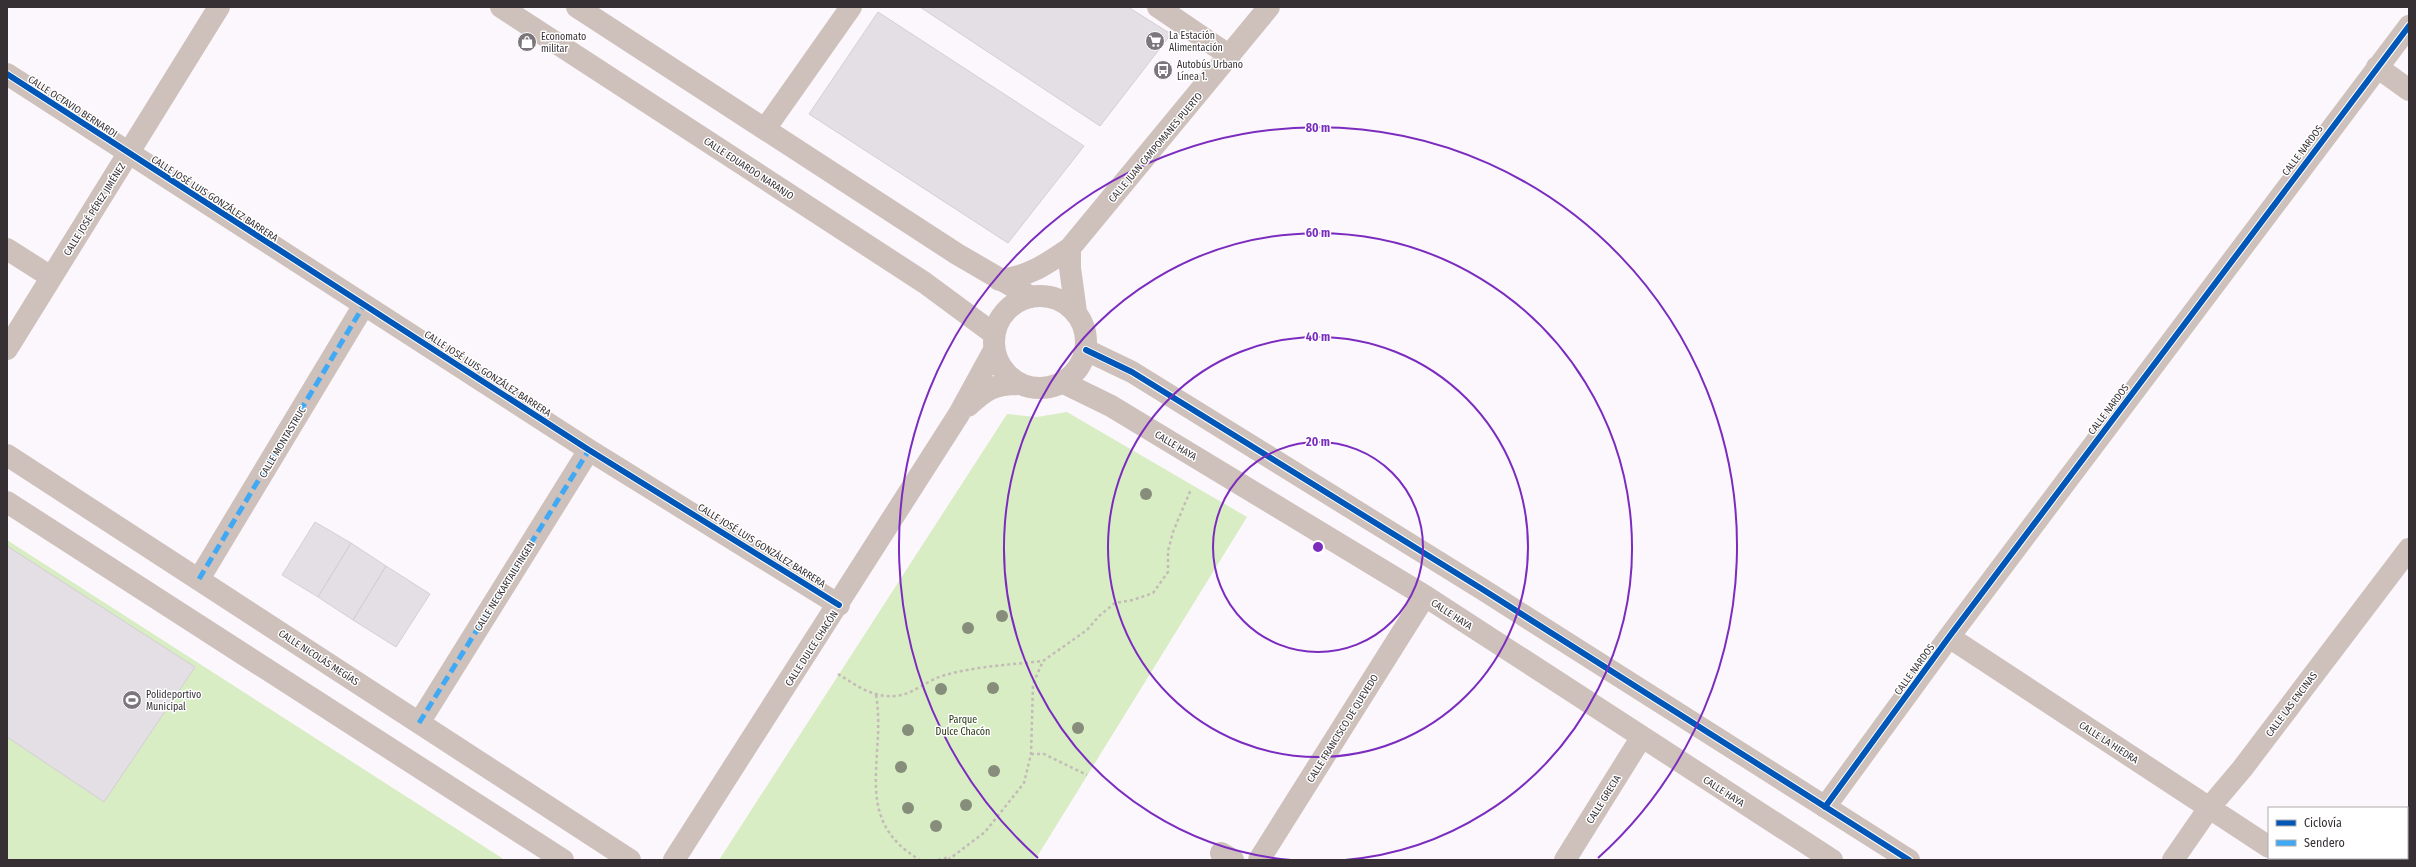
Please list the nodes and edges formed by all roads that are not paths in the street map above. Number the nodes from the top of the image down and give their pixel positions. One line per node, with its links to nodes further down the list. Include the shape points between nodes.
1 (501, 7): 21 (street, CALLE EDUARDO NARANJO, via 925,283)
2 (577, 7): 12 (street)
3 (851, 7): 12 (street)
4 (1158, 7): 8 (street)
5 (212, 9): 13 (street, CALLE JOSÉ PÉREZ JIMÉNEZ)
6 (1263, 9): 8 (street, CALLE JUAN CAMPOMANES PUERTO)
7 (2409, 26): 9 (street, CALLE NARDOS)
8 (1230, 56): 14 (street, CALLE JUAN CAMPOMANES PUERTO)
9 (2377, 67): 11 (street); 34 (street, CALLE NARDOS)
10 (7, 74): 13 (street, CALLE OCTAVIO BERNARDI)
11 (2409, 90)
12 (765, 129): 17 (street)
13 (128, 154): 16 (street, CALLE JOSÉ PÉREZ JIMÉNEZ); 19 (street, CALLE JOSÉ LUIS GONZÁLEZ BARRERA)
14 (1070, 248): 17 (street, CALLE JUAN CAMPOMANES PUERTO, via 1032,273); 20 (street)
15 (7, 249): 16 (street)
16 (51, 277): 22 (street, CALLE JOSÉ PÉREZ JIMÉNEZ)
17 (1000, 280): 18 (street)
18 (1031, 296): 20 (street, via 1059,298); 21 (street, via 1018,301 1005,311)
19 (364, 305): 27 (street, CALLE JOSÉ LUIS GONZÁLEZ BARRERA); 31 (street, CALLE MONTASTRUC)
20 (1076, 312): 23 (street, via 1086,334)
21 (994, 342): 25 (street, via 999,365 1006,375); 26 (street, CALLE DULCE CHACÓN)
22 (7, 349)
23 (1086, 350): 24 (street, via 1076,372); 37 (street, via 1132,372 1482,588)
24 (1064, 383): 25 (street, via 1051,388 1035,389); 32 (street, CALLE HAYA, via 1112,406)
25 (1020, 384): 26 (street, CALLE DULCE CHACÓN, via 991,387)
26 (959, 414): 33 (street, CALLE DULCE CHACÓN)
27 (589, 450): 33 (street, CALLE JOSÉ LUIS GONZÁLEZ BARRERA); 35 (street, CALLE NECKARTAILFINGEN)
28 (7, 455): 31 (street, CALLE NICOLÁS MEGÍAS)
29 (7, 502): 40 (street)
30 (2409, 549): 38 (street, CALLE LAS ENCINAS, via 2242,769)
31 (199, 580): 35 (street, CALLE NICOLÁS MEGÍAS)
32 (1425, 596): 36 (street, CALLE HAYA); 43 (street, CALLE FRANCISCO DE QUEVEDO)
33 (839, 605): 42 (street, CALLE DULCE CHACÓN)
34 (1949, 637): 37 (street, CALLE NARDOS); 38 (street, CALLE LA HIEDRA)
35 (419, 723): 41 (street, CALLE NICOLÁS MEGÍAS)
36 (1641, 738): 44 (street, CALLE GRECIA); 45 (street, CALLE HAYA)
37 (1826, 807): 46 (street)
38 (2209, 808): 39 (street, CALLE LA HIEDRA); 47 (street, CALLE LAS ENCINAS)
39 (2268, 846)
40 (563, 860)
41 (630, 860)
42 (674, 860)
43 (1259, 860)
44 (1565, 860)
45 (1832, 860)
46 (1909, 860)
47 (2173, 860)

